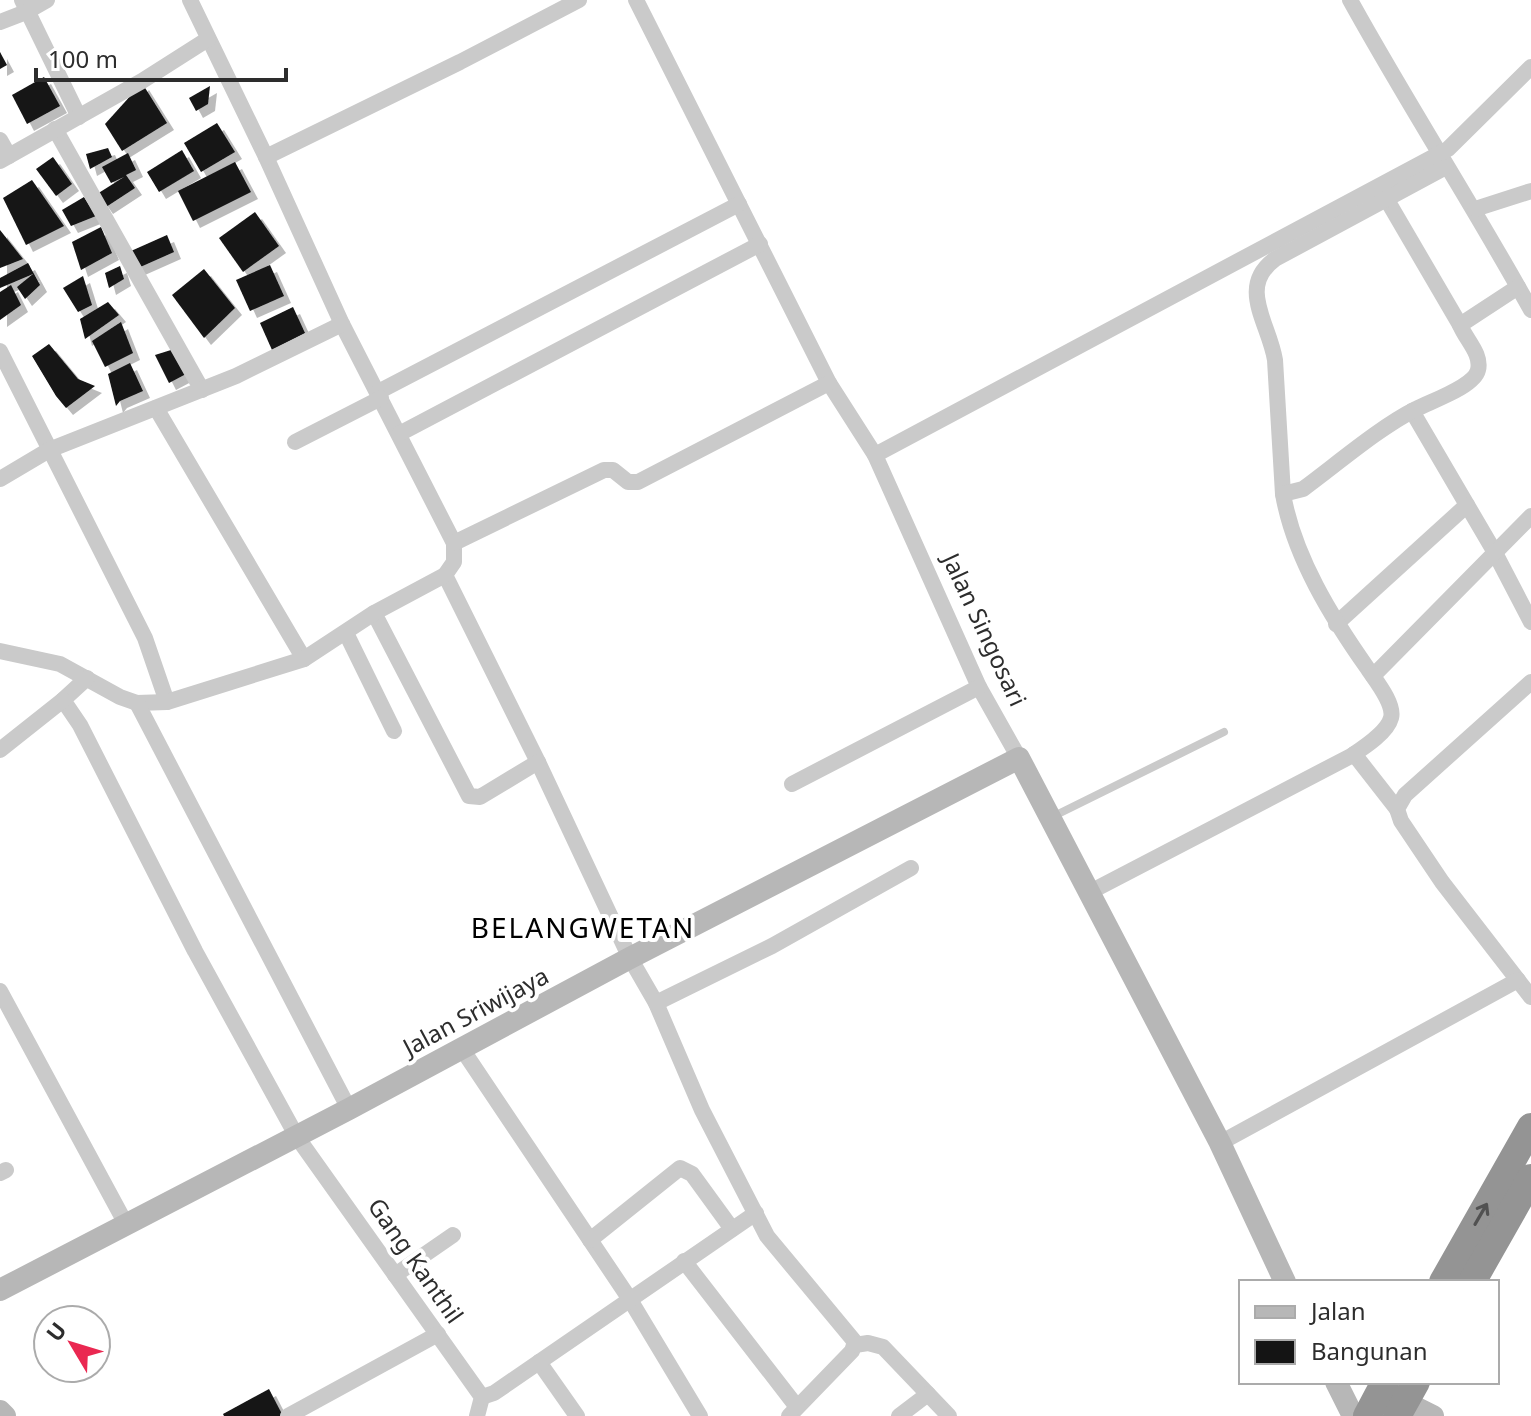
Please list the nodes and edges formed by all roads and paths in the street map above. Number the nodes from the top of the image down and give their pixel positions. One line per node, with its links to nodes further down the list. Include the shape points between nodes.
1 (47, 0): 6 (street)
2 (190, 0): 8 (street)
3 (579, 0): 13 (street)
4 (636, 0): 18 (street, Jalan Singosari)
5 (1350, 0): 15 (street)
6 (24, 6): 7 (street); 10 (street)
7 (0, 22)
8 (208, 39): 10 (street); 13 (street)
9 (1531, 67): 15 (street)
10 (79, 117): 11 (street)
11 (55, 129): 14 (street); 26 (street)
12 (0, 140): 14 (street)
13 (266, 157): 22 (street)
14 (4, 159)
15 (1442, 160): 17 (street); 19 (street); 33 (street)
16 (1531, 191): 19 (street)
17 (1387, 200): 23 (street); 35 (street, via 1275,259 1258,278 1257,299 1273,342)
18 (739, 204): 20 (street, Jalan Singosari); 27 (street)
19 (1475, 209): 21 (street)
20 (760, 244): 25 (street, Jalan Singosari); 30 (street)
21 (1526, 295): 23 (street)
22 (342, 324): 26 (street); 27 (street)
23 (1460, 325): 29 (street, via 1477,353 1476,376)
24 (0, 351): 32 (street)
25 (829, 383): 33 (street, Jalan Singosari); 38 (street, via 638,482 604,470)
26 (202, 390): 28 (street)
27 (380, 395): 30 (street); 31 (street)
28 (156, 408): 32 (street); 46 (street)
29 (1412, 411): 35 (street, via 1303,489); 36 (street)
30 (399, 434): 38 (street)
31 (295, 442)
32 (49, 450): 34 (street); 52 (street, via 145,638)
33 (875, 455): 50 (street, Jalan Singosari)
34 (0, 479)
35 (1283, 494): 43 (street, via 1301,550)
36 (1467, 505): 39 (street); 43 (street)
37 (1531, 516): 39 (street)
38 (454, 543): 40 (street, via 454,562)
39 (1494, 551): 42 (street); 47 (street)
40 (445, 575): 41 (street); 59 (street)
41 (374, 613): 44 (street); 59 (street, via 469,796 480,797)
42 (1531, 622)
43 (1336, 624): 47 (street)
44 (346, 633): 46 (street); 54 (street)
45 (0, 651): 48 (street, via 60,664)
46 (304, 659): 52 (street)
47 (1373, 676): 57 (street, via 1391,717)
48 (87, 678): 51 (street); 53 (street)
49 (1531, 682): 61 (street, via 1405,795)
50 (979, 687): 58 (street, Jalan Singosari); 60 (street)
51 (63, 700): 56 (street); 73 (street, Gang Kanthil)
52 (167, 702): 53 (street)
53 (137, 703): 71 (street)
54 (394, 731)
55 (1224, 732): 62 (lane)
56 (0, 750)
57 (1354, 754): 61 (street); 64 (street)
58 (1019, 758): 62 (street, Jalan Singosari); 65 (street, Jalan Sriwijaya)
59 (538, 762): 65 (street)
60 (792, 784)
61 (1397, 809): 66 (street, via 1442,882)
62 (1052, 817): 64 (street, Jalan Singosari)
63 (911, 868): 69 (street)
64 (1090, 892): 74 (street, Jalan Singosari)
65 (630, 958): 69 (street); 70 (street, Jalan Sriwijaya)
66 (1518, 980): 68 (street); 74 (street)
67 (0, 991): 77 (street)
68 (1531, 997)
69 (656, 1003): 76 (street, via 702,1110)
70 (462, 1049): 71 (street, Jalan Sriwijaya); 80 (street)
71 (349, 1109): 73 (street, Jalan Sriwijaya)
72 (1531, 1127): 84 (highway, one-way to 72)
73 (297, 1137): 77 (street, Jalan Sriwijaya); 82 (street, Gang Kanthil)
74 (1220, 1143): 83 (street, Jalan Singosari)
75 (1531, 1178): 85 (highway)
76 (756, 1213): 78 (street); 89 (street, via 793,1271)
77 (127, 1226): 86 (street, Jalan Sriwijaya)
78 (732, 1229): 80 (street, via 692,1174 680,1168); 81 (street)
79 (453, 1235): 82 (street)
80 (590, 1240): 87 (street)
81 (684, 1261): 87 (street); 96 (street)
82 (395, 1275): 88 (street, Gang Kanthil)
83 (1284, 1280)
84 (1444, 1280)
85 (1473, 1280)
86 (0, 1290)
87 (629, 1298): 90 (street); 101 (street)
88 (438, 1334): 94 (street, Gang Kanthil); 98 (street)
89 (855, 1345): 92 (street, via 883,1347); 96 (street)
90 (539, 1362): 94 (street); 100 (street)
91 (1337, 1384): 104 (street)
92 (928, 1394): 102 (street); 103 (street)
93 (1397, 1394): 105 (highway); 106 (street)
94 (482, 1397): 99 (street)
95 (0, 1411): 97 (street)
96 (793, 1411)
97 (5, 1416)
98 (288, 1416)
99 (477, 1416)
100 (577, 1416)
101 (700, 1416)
102 (899, 1416)
103 (949, 1416)
104 (1353, 1416)
105 (1367, 1416)
106 (1433, 1416)

